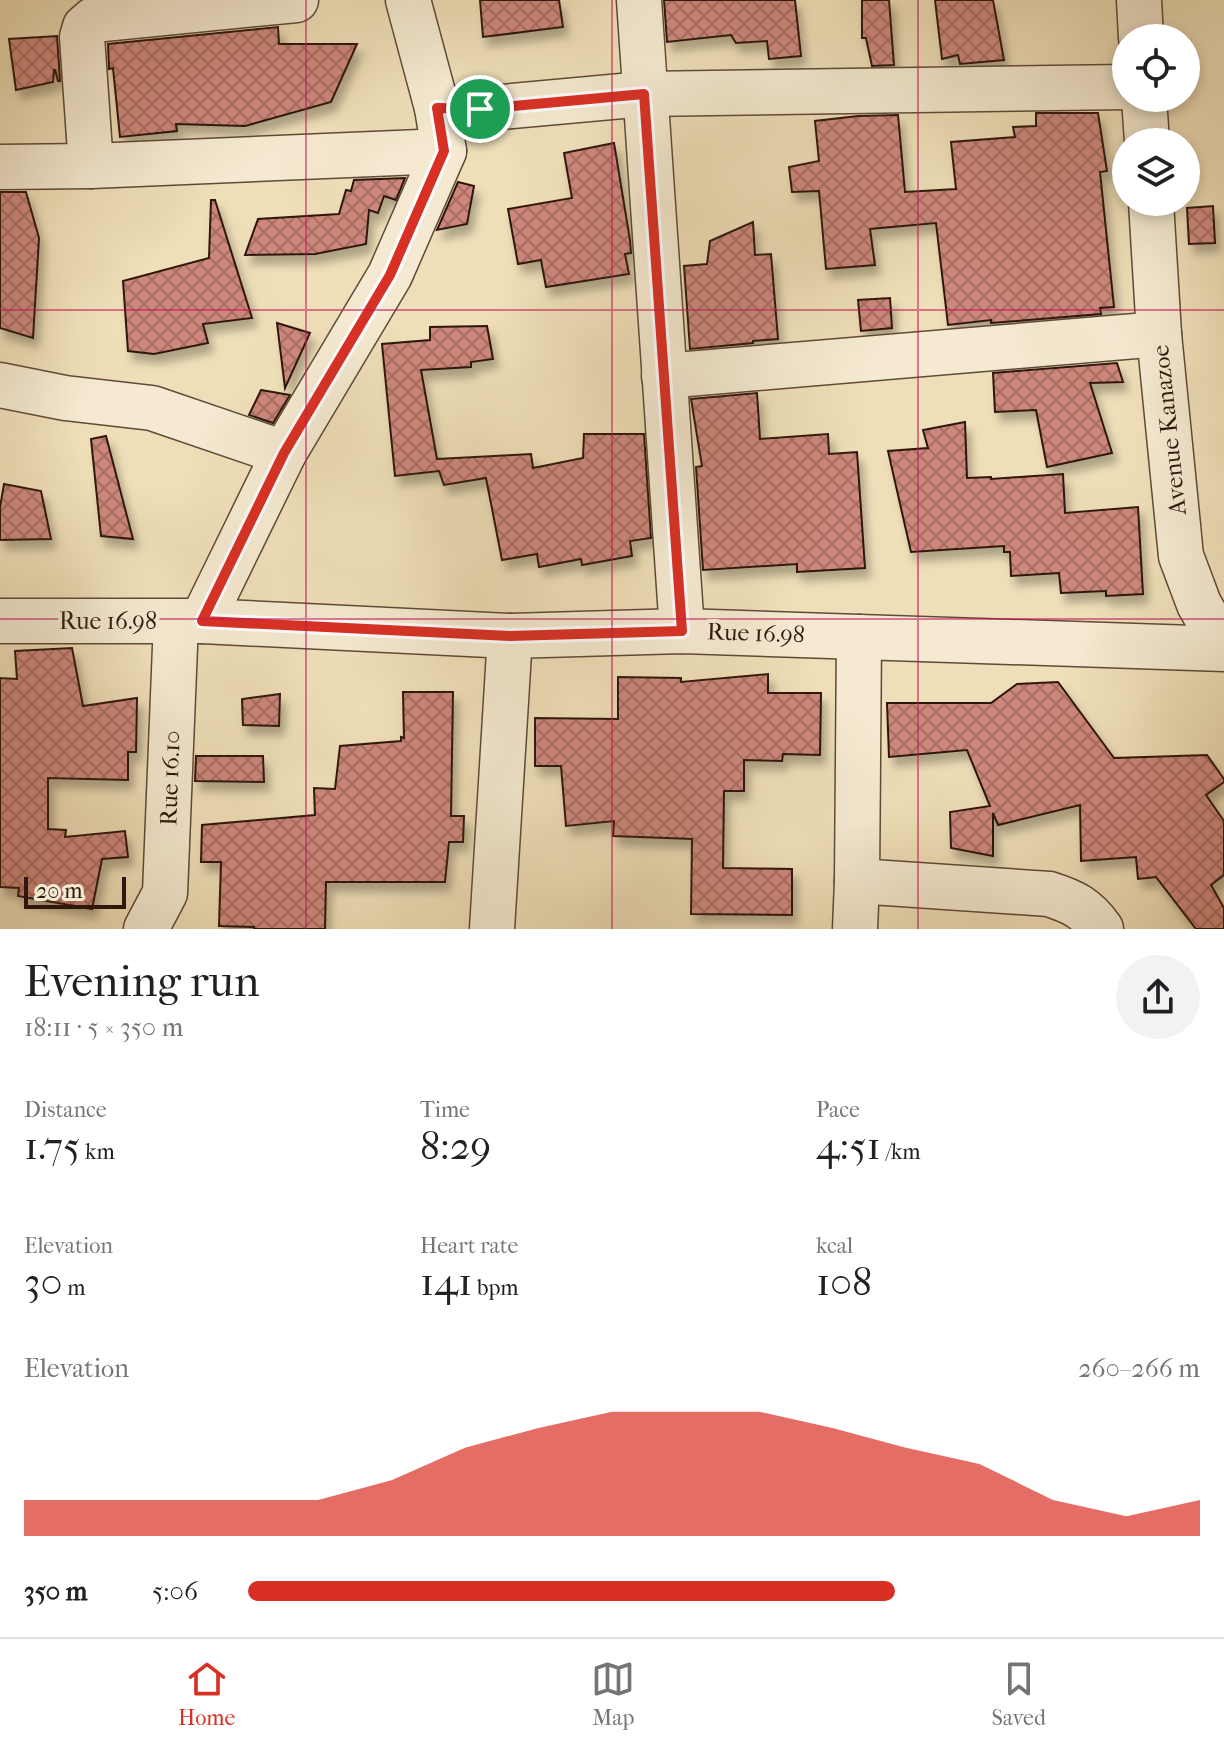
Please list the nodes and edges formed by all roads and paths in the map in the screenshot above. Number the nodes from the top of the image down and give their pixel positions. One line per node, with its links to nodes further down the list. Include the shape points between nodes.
1 (296, 0): 5 (street)
2 (408, 0): 9 (street)
3 (639, 0): 8 (street)
4 (1139, 0): 6 (street)
5 (130, 8): 11 (street, via 93,20 82,37)
6 (1140, 24)
7 (1112, 87): 8 (street)
8 (644, 94): 9 (street); 15 (street)
9 (437, 108): 10 (street)
10 (444, 151): 11 (street); 17 (street, Rue 16.10, via 390,275)
11 (91, 166): 12 (street)
12 (0, 167)
13 (1152, 216): 14 (street, Avenue Kanazoe)
14 (1159, 334): 15 (street); 23 (street, Avenue Kanazoe, via 1181,556)
15 (664, 376): 20 (street)
16 (0, 385): 17 (street, via 152,408)
17 (284, 453): 19 (street, Rue 16.10)
18 (0, 621): 19 (street, Rue 16.98)
19 (189, 621): 21 (street, Rue 16.98); 25 (street, Rue 16.10, via 165,893)
20 (682, 631): 21 (street, Rue 16.98); 22 (street, Rue 16.98)
21 (510, 636): 26 (street)
22 (859, 637): 23 (street, Rue 16.98); 24 (street)
23 (1224, 649)
24 (857, 881): 27 (street); 28 (street, via 1049,894 1075,902)
25 (146, 929)
26 (492, 929)
27 (855, 929)
28 (1101, 929)

